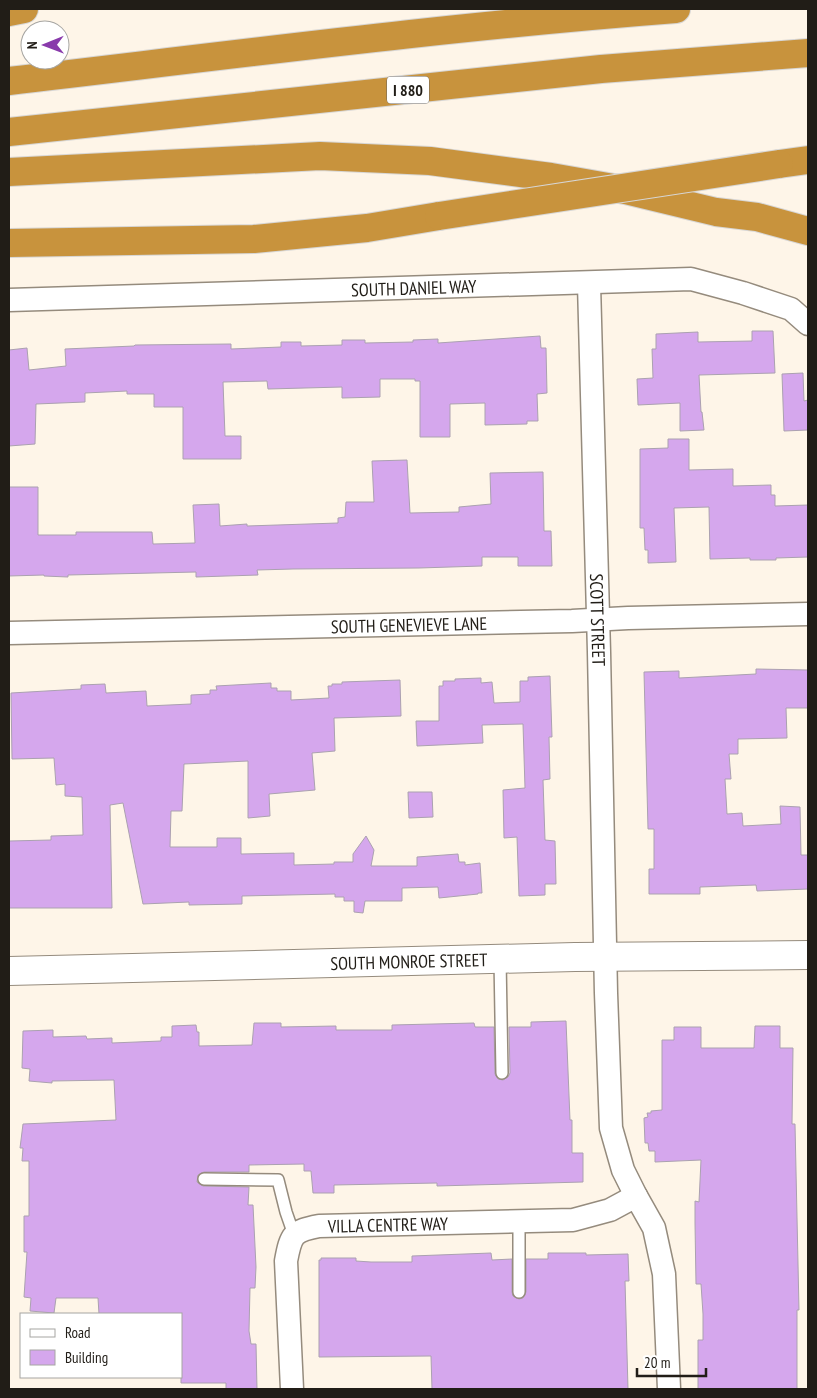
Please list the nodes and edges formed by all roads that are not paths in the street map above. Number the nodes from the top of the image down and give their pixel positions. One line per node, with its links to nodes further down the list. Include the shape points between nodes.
1 (24, 9): 3 (highway)
2 (676, 9): 5 (highway, via 344,41)
3 (9, 12)
4 (808, 53): 6 (highway, I 880, via 601,69)
5 (9, 81)
6 (9, 132)
7 (808, 160): 11 (highway, bridge, via 339,231 254,239)
8 (9, 172): 9 (highway, via 320,156 373,157 551,177 625,190)
9 (716, 212): 10 (highway, via 758,217); 12 (highway, via 752,229)
10 (808, 231)
11 (9, 243)
12 (808, 248)
13 (589, 284): 14 (street, SOUTH DANIEL WAY); 15 (street, SOUTH DANIEL WAY, via 691,280 791,309); 17 (street, SCOTT STREET)
14 (9, 300)
15 (808, 324)
16 (808, 614): 17 (street, SOUTH GENEVIEVE LANE)
17 (598, 620): 18 (street, SOUTH GENEVIEVE LANE); 20 (street, SCOTT STREET)
18 (9, 633)
19 (808, 955): 20 (main road, SOUTH MONROE STREET)
20 (605, 956): 21 (main road, SOUTH MONROE STREET); 25 (street, via 611,1128 623,1170)
21 (500, 959): 22 (main road, SOUTH MONROE STREET); 23 (lane)
22 (9, 971)
23 (502, 1073)
24 (204, 1179): 27 (lane, via 278,1180)
25 (636, 1196): 26 (street, VILLA CENTRE WAY, via 610,1210 573,1220); 30 (street, via 654,1228 664,1274)
26 (519, 1222): 27 (street, VILLA CENTRE WAY, via 320,1226); 28 (lane)
27 (294, 1235): 29 (street, via 286,1261)
28 (519, 1292)
29 (292, 1389)
30 (669, 1389)

